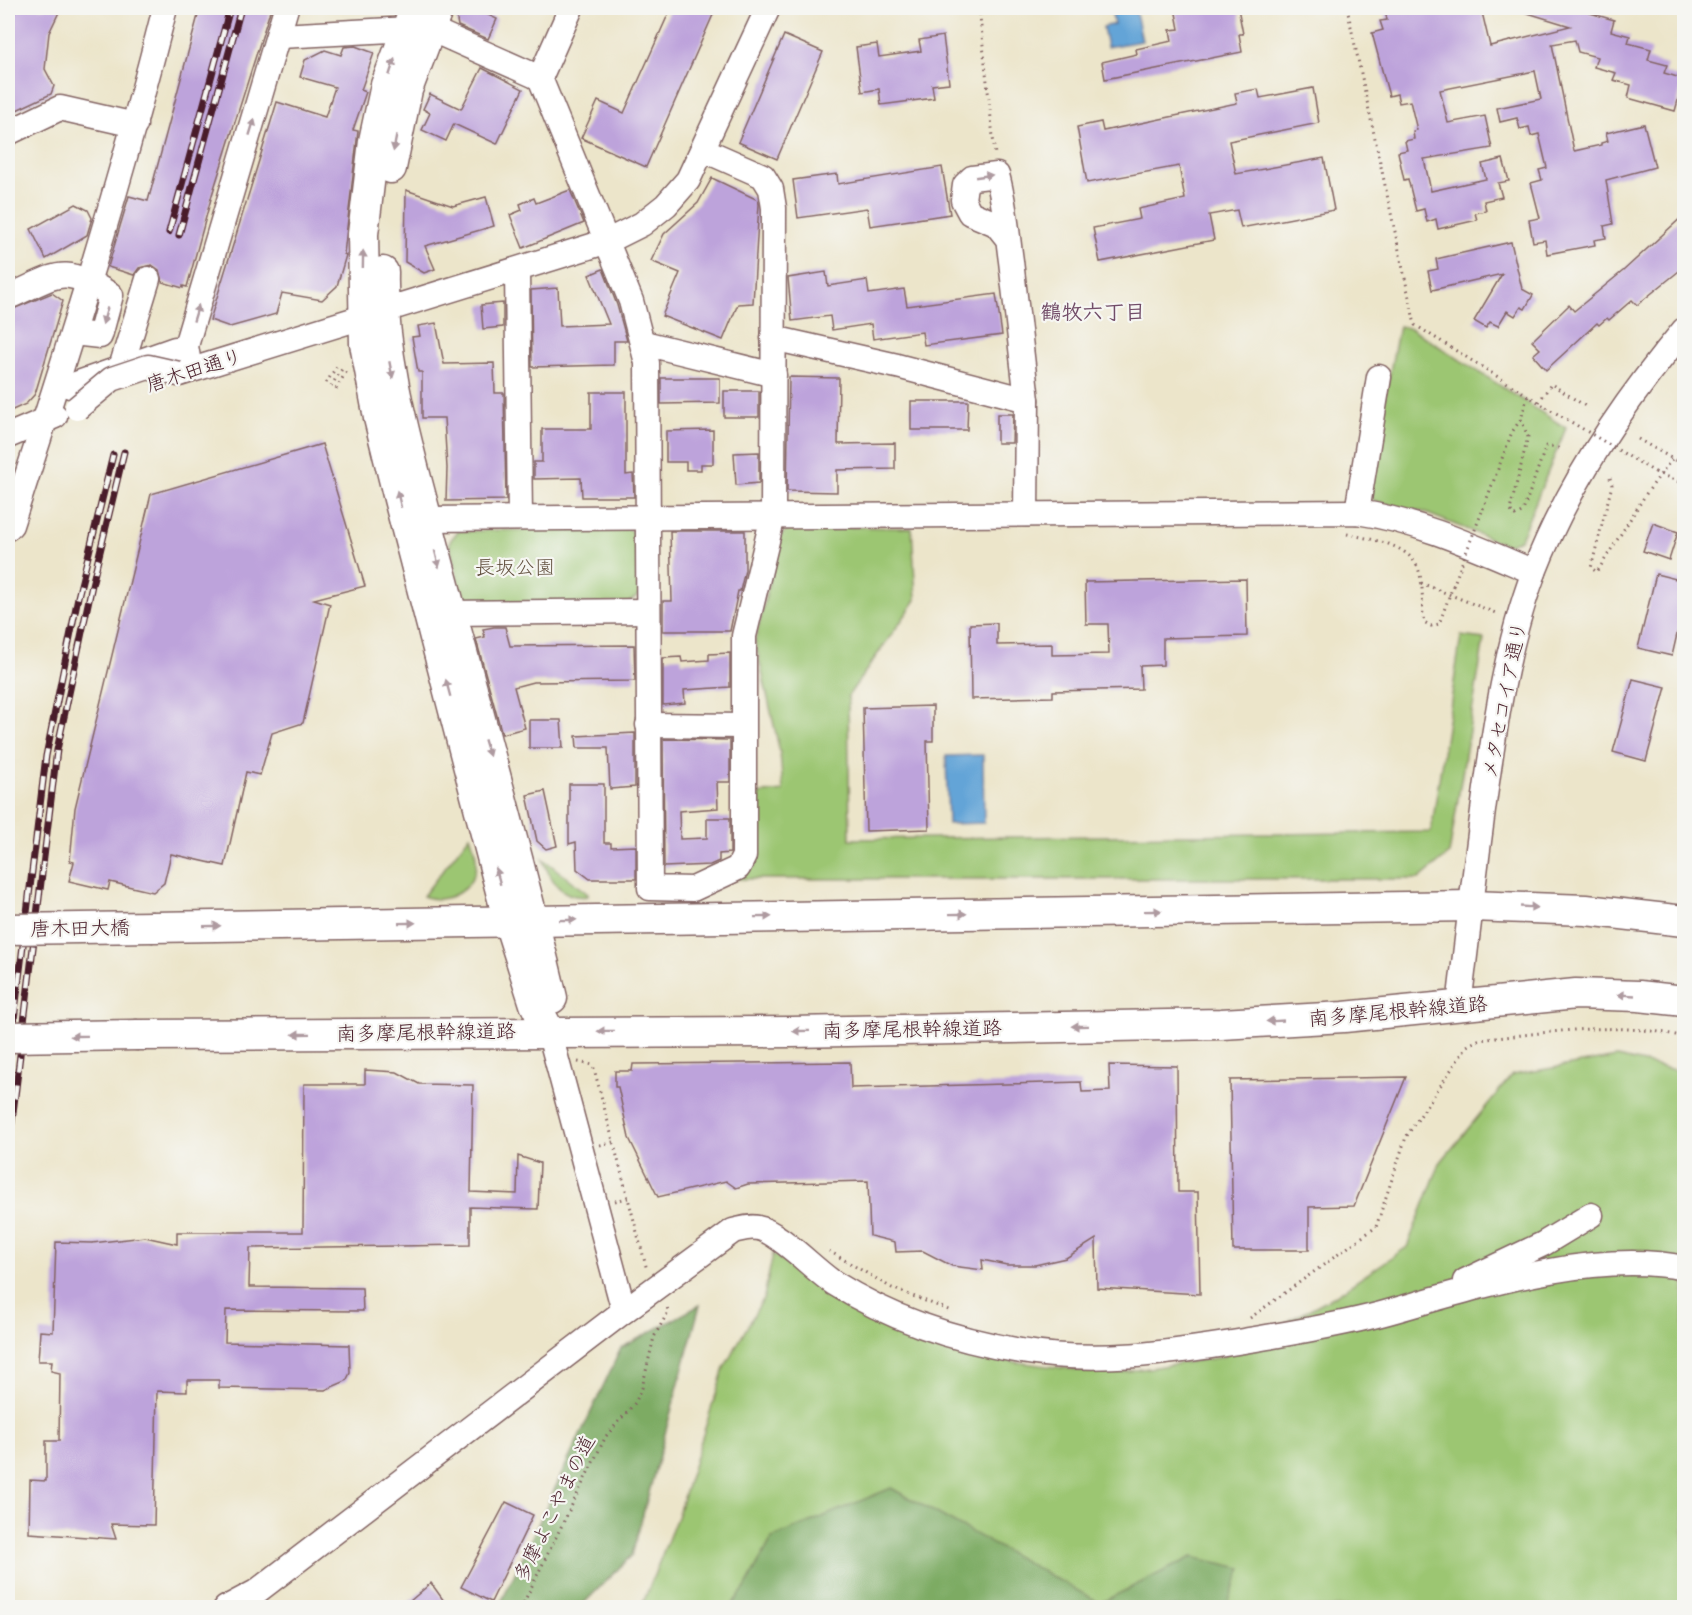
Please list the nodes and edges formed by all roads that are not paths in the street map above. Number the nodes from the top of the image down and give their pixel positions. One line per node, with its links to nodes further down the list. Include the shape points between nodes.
1 (165, 8): 8 (street)
2 (286, 8): 6 (street)
3 (571, 8): 7 (street)
4 (768, 8): 10 (street, 唐木田通り)
5 (422, 18): 6 (street); 7 (street); 17 (main road, via 386,85 374,141 363,234)
6 (280, 36): 23 (street, one-way to 6, via 188,339)
7 (540, 78): 12 (street)
8 (135, 125): 9 (street, via 60,108); 15 (street)
9 (8, 133)
10 (704, 150): 12 (street, 唐木田通り, via 688,180 666,205 642,224); 19 (street, via 763,176 771,189)
11 (1008, 239): 11 (street, one-way to 11, via 996,224 970,213 963,200 965,185 972,178 997,175); 26 (street)
12 (608, 241): 13 (street, 唐木田通り); 20 (street)
13 (517, 271): 17 (street, 唐木田通り); 33 (street)
14 (148, 279): 22 (street)
15 (89, 282): 16 (street, via 75,275 60,274); 27 (street, via 111,295 100,336 74,333)
16 (8, 297)
17 (373, 314): 23 (street, 唐木田通り); 34 (main road, one-way to 34, via 389,360); 43 (main road, one-way to 17, via 379,418 369,371)
18 (1684, 330): 36 (street, メタセコイア通り, via 1613,422 1576,483)
19 (773, 338): 24 (street); 26 (street)
20 (644, 343): 24 (street); 31 (street)
21 (176, 349): 22 (street)
22 (120, 369): 27 (street)
23 (184, 372): 27 (street, 唐木田通り, bridge)
24 (774, 375): 32 (street)
25 (1378, 377): 29 (street)
26 (1027, 400): 30 (street)
27 (68, 401): 28 (street, 唐木田通り); 35 (street)
28 (8, 436)
29 (1357, 512): 30 (street); 36 (street, via 1416,524)
30 (1026, 514): 32 (street)
31 (648, 516): 32 (street); 33 (street); 37 (street)
32 (773, 516): 40 (street, via 744,636)
33 (520, 517): 34 (street)
34 (427, 519): 38 (main road, one-way to 38)
35 (8, 528)
36 (1534, 572): 41 (street, メタセコイア通り, via 1517,626 1495,724)
37 (647, 611): 38 (street); 39 (street)
38 (451, 613): 43 (main road, one-way to 43)
39 (648, 725): 40 (street); 40 (street, via 650,888 693,889 738,868 744,856)
40 (743, 726)
41 (1471, 906): 42 (main road, one-way to 42, via 1586,910); 43 (main road, one-way to 41); 46 (street, メタセコイア通り)
42 (1684, 921)
43 (522, 922): 44 (main road, 唐木田大橋, one-way to 43, bridge); 47 (main road, via 535,1004)
44 (8, 929)
45 (1684, 1001): 46 (main road, 南多摩尾根幹線道路, one-way to 46, via 1576,994)
46 (1459, 1006): 47 (main road, 南多摩尾根幹線道路, one-way to 47, via 1221,1024 792,1032)
47 (549, 1031): 48 (main road, 南多摩尾根幹線道路, one-way to 48, bridge); 52 (street)
48 (8, 1036)
49 (1591, 1215): 51 (street, via 1543,1244)
50 (1684, 1268): 51 (street, via 1592,1265)
51 (1425, 1300): 52 (street, via 1324,1328 1222,1344 1110,1358 1032,1353 941,1333 887,1311 834,1283 760,1228 747,1227 733,1231)
52 (624, 1311): 53 (street, via 256,1592)
53 (226, 1608)

